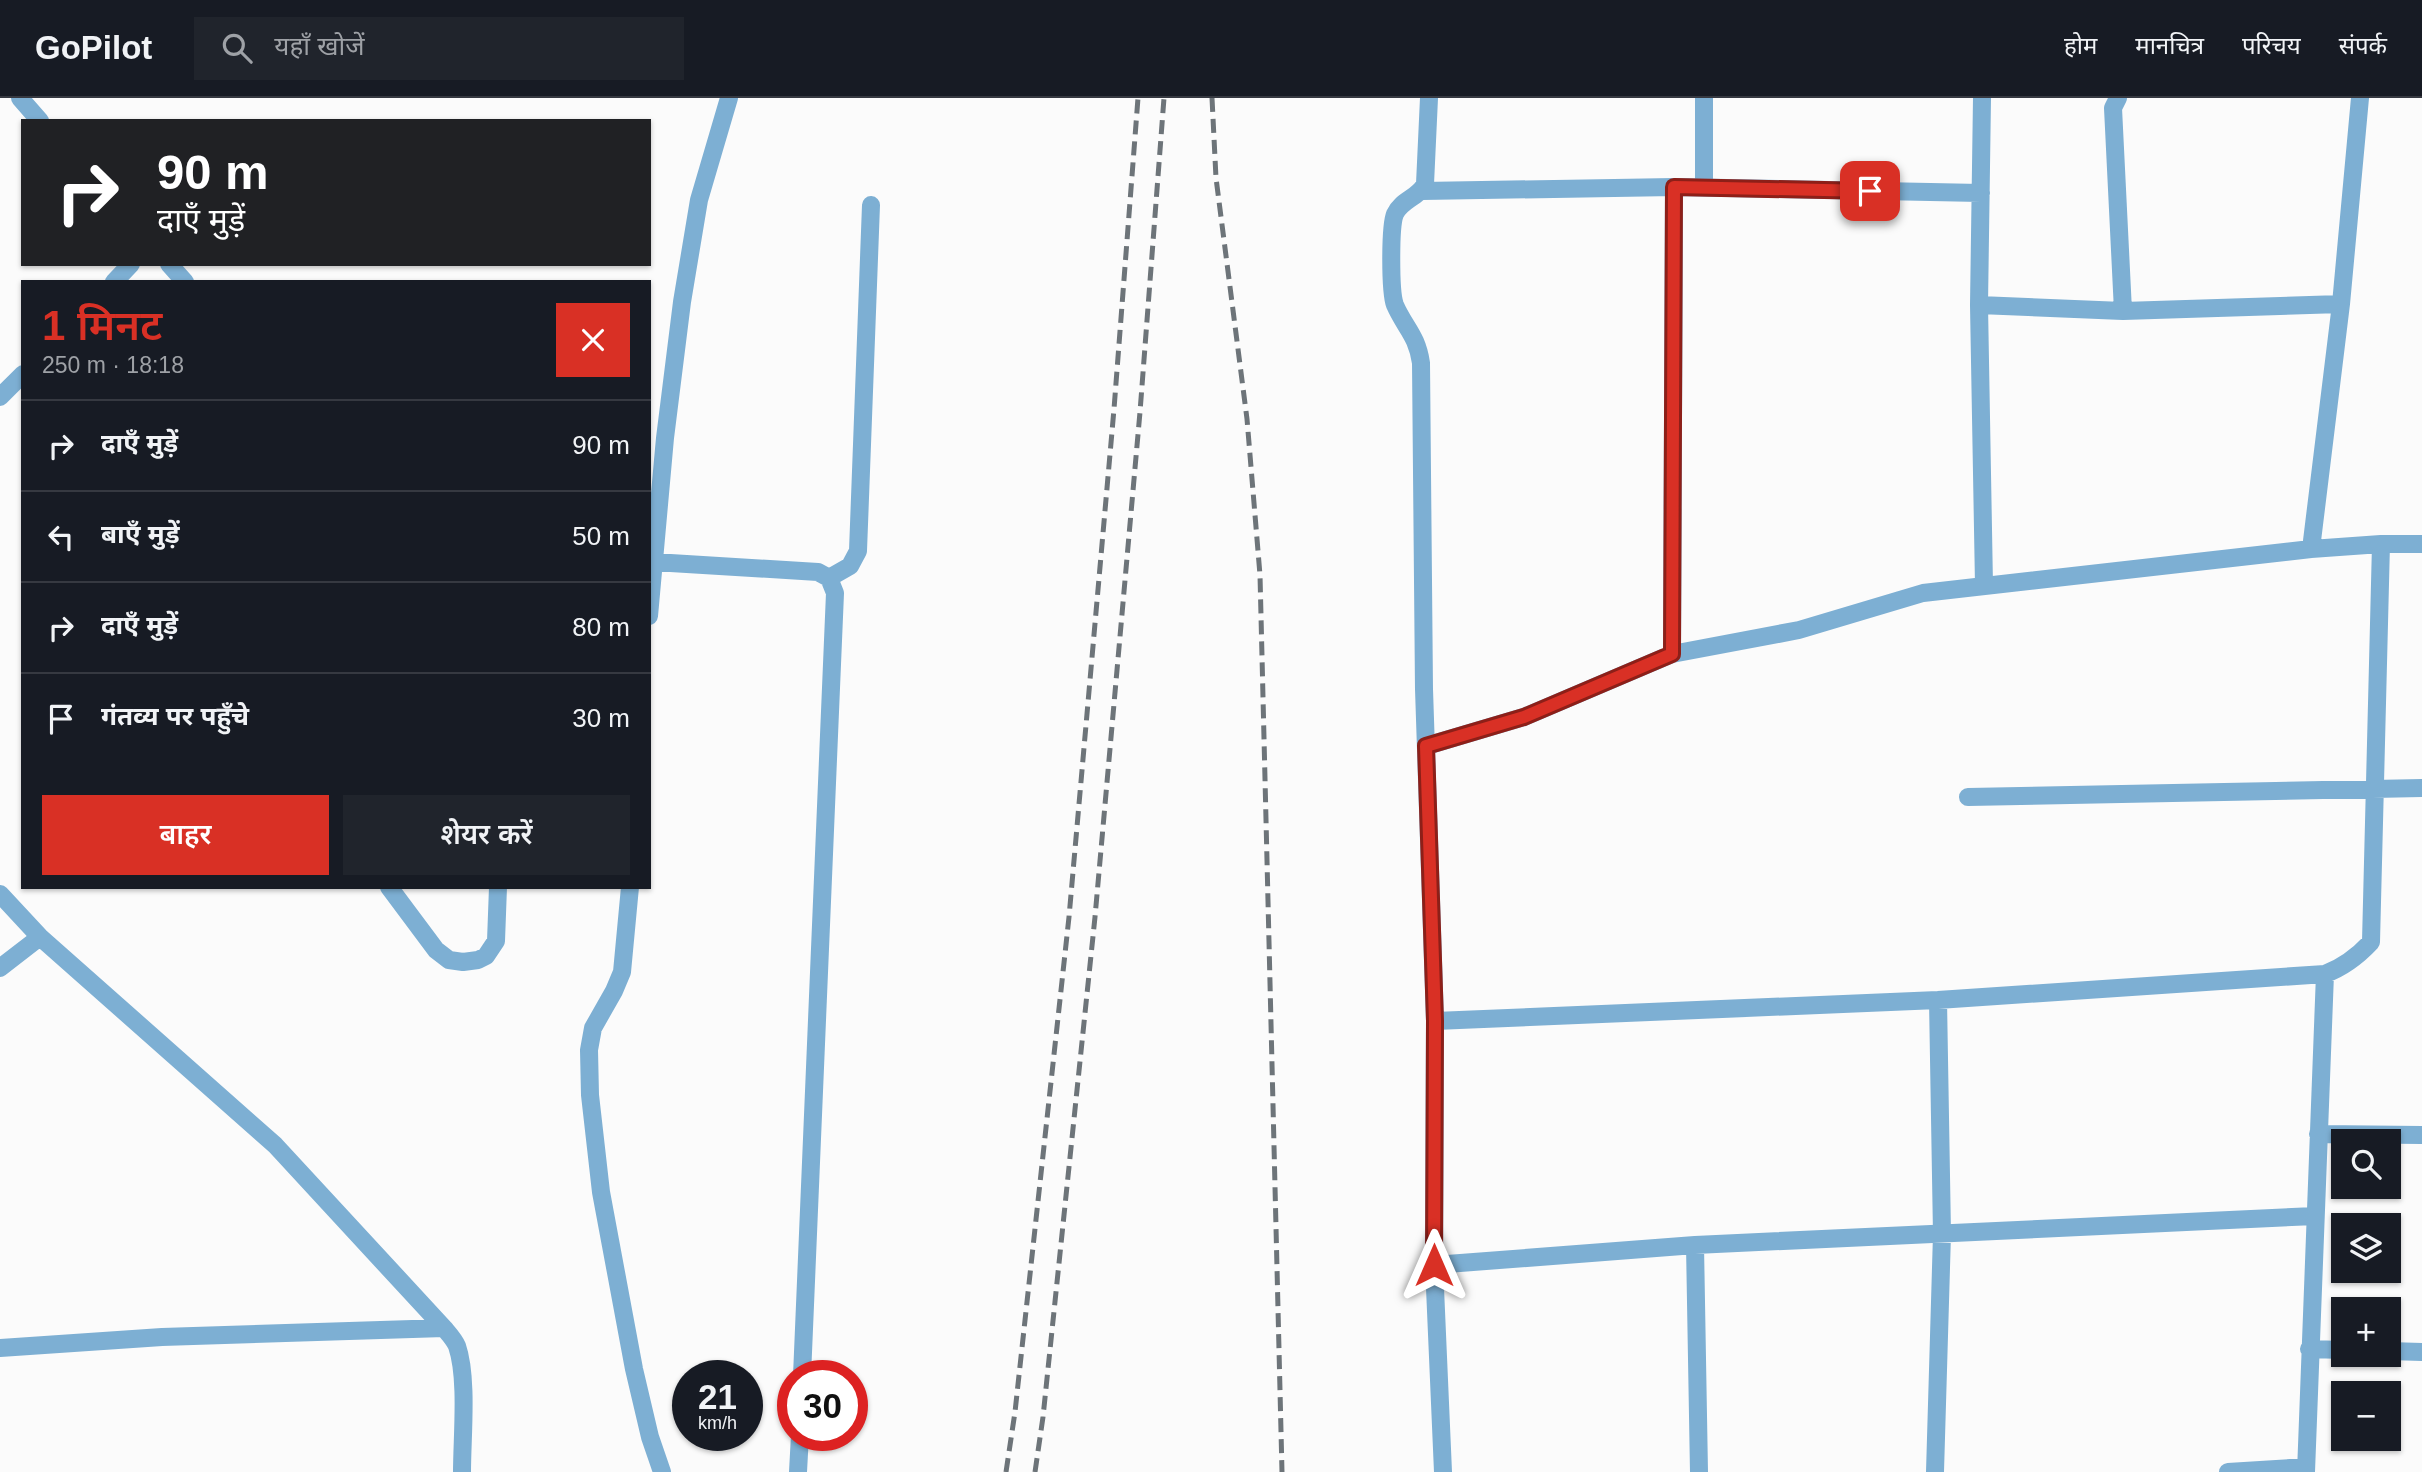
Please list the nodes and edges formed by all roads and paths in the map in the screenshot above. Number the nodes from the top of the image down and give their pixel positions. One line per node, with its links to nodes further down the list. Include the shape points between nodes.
1 (20, 98): 8 (street)
2 (729, 98): 26 (street, via 699,200 682,302)
3 (1429, 98): 11 (street)
4 (1704, 98): 10 (street)
5 (1982, 98): 12 (street)
6 (2118, 98): 20 (street, via 2113,108)
7 (2360, 98): 18 (street)
8 (38, 119)
9 (1674, 187): 10 (street); 11 (street); 30 (street)
10 (1704, 188): 12 (street)
11 (1422, 191): 31 (street, via 1396,212 1391,279 1394,303 1413,333 1421,363)
12 (1981, 193): 19 (street)
13 (871, 205): 27 (street, via 858,551 850,566)
14 (129, 266): 16 (street)
15 (171, 266): 17 (street)
16 (116, 280)
17 (183, 280)
18 (2341, 304): 20 (street); 25 (street)
19 (1979, 305): 20 (street); 28 (street)
20 (2123, 312)
21 (21, 376): 22 (street)
22 (0, 397)
23 (2381, 544): 24 (street); 25 (street); 33 (street)
24 (2422, 544)
25 (2311, 548): 28 (street)
26 (654, 562): 27 (street, via 818,572); 29 (street)
27 (829, 578): 56 (street, via 835,593)
28 (1984, 585): 30 (street, via 1923,593 1799,630)
29 (651, 594)
30 (1672, 654): 31 (street, via 1524,717)
31 (1426, 746): 43 (street)
32 (2422, 788): 33 (street)
33 (2374, 789): 34 (street); 41 (street, via 2371,942 2342,968)
34 (1968, 797)
35 (390, 889): 36 (street, via 436,950 449,960 463,962 486,956 496,942)
36 (498, 889)
37 (630, 889): 60 (street, via 625,963 593,1028 590,1084 601,1192 634,1369)
38 (0, 894): 39 (street)
39 (40, 937): 40 (street); 50 (street, via 275,1144)
40 (0, 968)
41 (2325, 974): 42 (street); 44 (street)
42 (1938, 1000): 43 (street); 47 (street)
43 (1435, 1021): 49 (street)
44 (2318, 1134): 45 (street); 46 (street)
45 (2422, 1135)
46 (2315, 1216): 47 (street); 52 (street)
47 (1942, 1234): 48 (street); 64 (street)
48 (1695, 1245): 49 (street); 63 (street)
49 (1434, 1265): 62 (street)
50 (444, 1328): 51 (street, via 162,1337); 59 (street, via 459,1353)
51 (0, 1348)
52 (2309, 1349): 53 (street); 58 (street)
53 (2331, 1350)
54 (2401, 1351): 55 (street)
55 (2422, 1352)
56 (803, 1360)
57 (799, 1451): 61 (street)
58 (2306, 1469): 65 (street)
59 (463, 1472)
60 (662, 1472)
61 (798, 1472)
62 (1443, 1472)
63 (1699, 1472)
64 (1935, 1472)
65 (2228, 1472)

